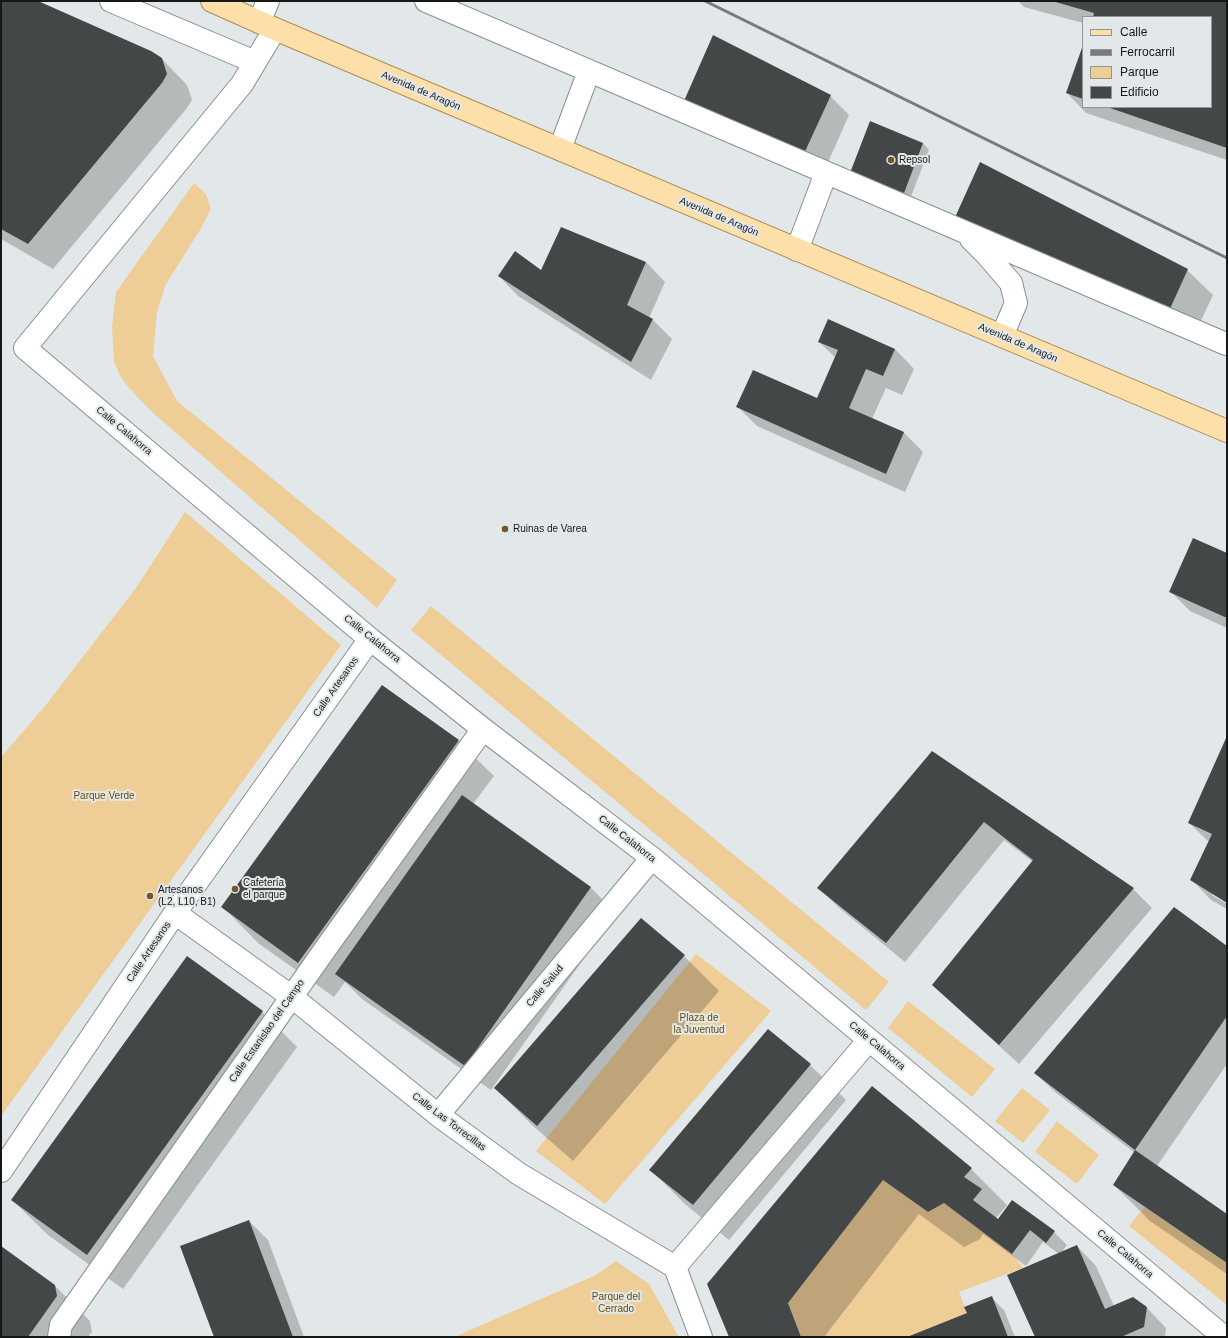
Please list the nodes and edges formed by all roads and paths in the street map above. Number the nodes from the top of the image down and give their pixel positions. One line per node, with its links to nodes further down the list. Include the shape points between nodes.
1 (111, 1): 6 (street)
2 (212, 1): 5 (main road, Avenida de Aragón)
3 (268, 1): 5 (street)
4 (426, 1): 7 (street)
5 (267, 25): 6 (street); 8 (main road, Avenida de Aragón)
6 (255, 62): 15 (street, Calle Calahorra, via 242,84 25,348)
7 (589, 71): 8 (street); 9 (street)
8 (560, 150): 11 (main road, Avenida de Aragón)
9 (826, 172): 10 (street); 11 (street)
10 (964, 231): 12 (street, via 1011,283 1016,303); 13 (street)
11 (797, 250): 12 (main road, Avenida de Aragón)
12 (1002, 336): 14 (main road, Avenida de Aragón)
13 (1226, 344)
14 (1227, 432)
15 (370, 638): 16 (street, Calle Calahorra); 18 (street, Calle Artesanos)
16 (483, 729): 17 (street, Calle Calahorra); 19 (street, Calle Estanislao del Campo)
17 (652, 858): 20 (street, Calle Calahorra); 21 (street, Calle Salud)
18 (175, 913): 19 (street, Calle Las Torrecillas); 22 (street, Calle Artesanos)
19 (292, 997): 21 (street, Calle Las Torrecillas); 25 (street, Calle Estanislao del Campo, via 60,1325)
20 (869, 1040): 23 (street); 24 (street, Calle Calahorra)
21 (438, 1115): 23 (street, Calle Las Torrecillas, via 519,1174)
22 (1, 1171)
23 (675, 1267): 26 (street)
24 (1214, 1335)
25 (59, 1337)
26 (701, 1337)

